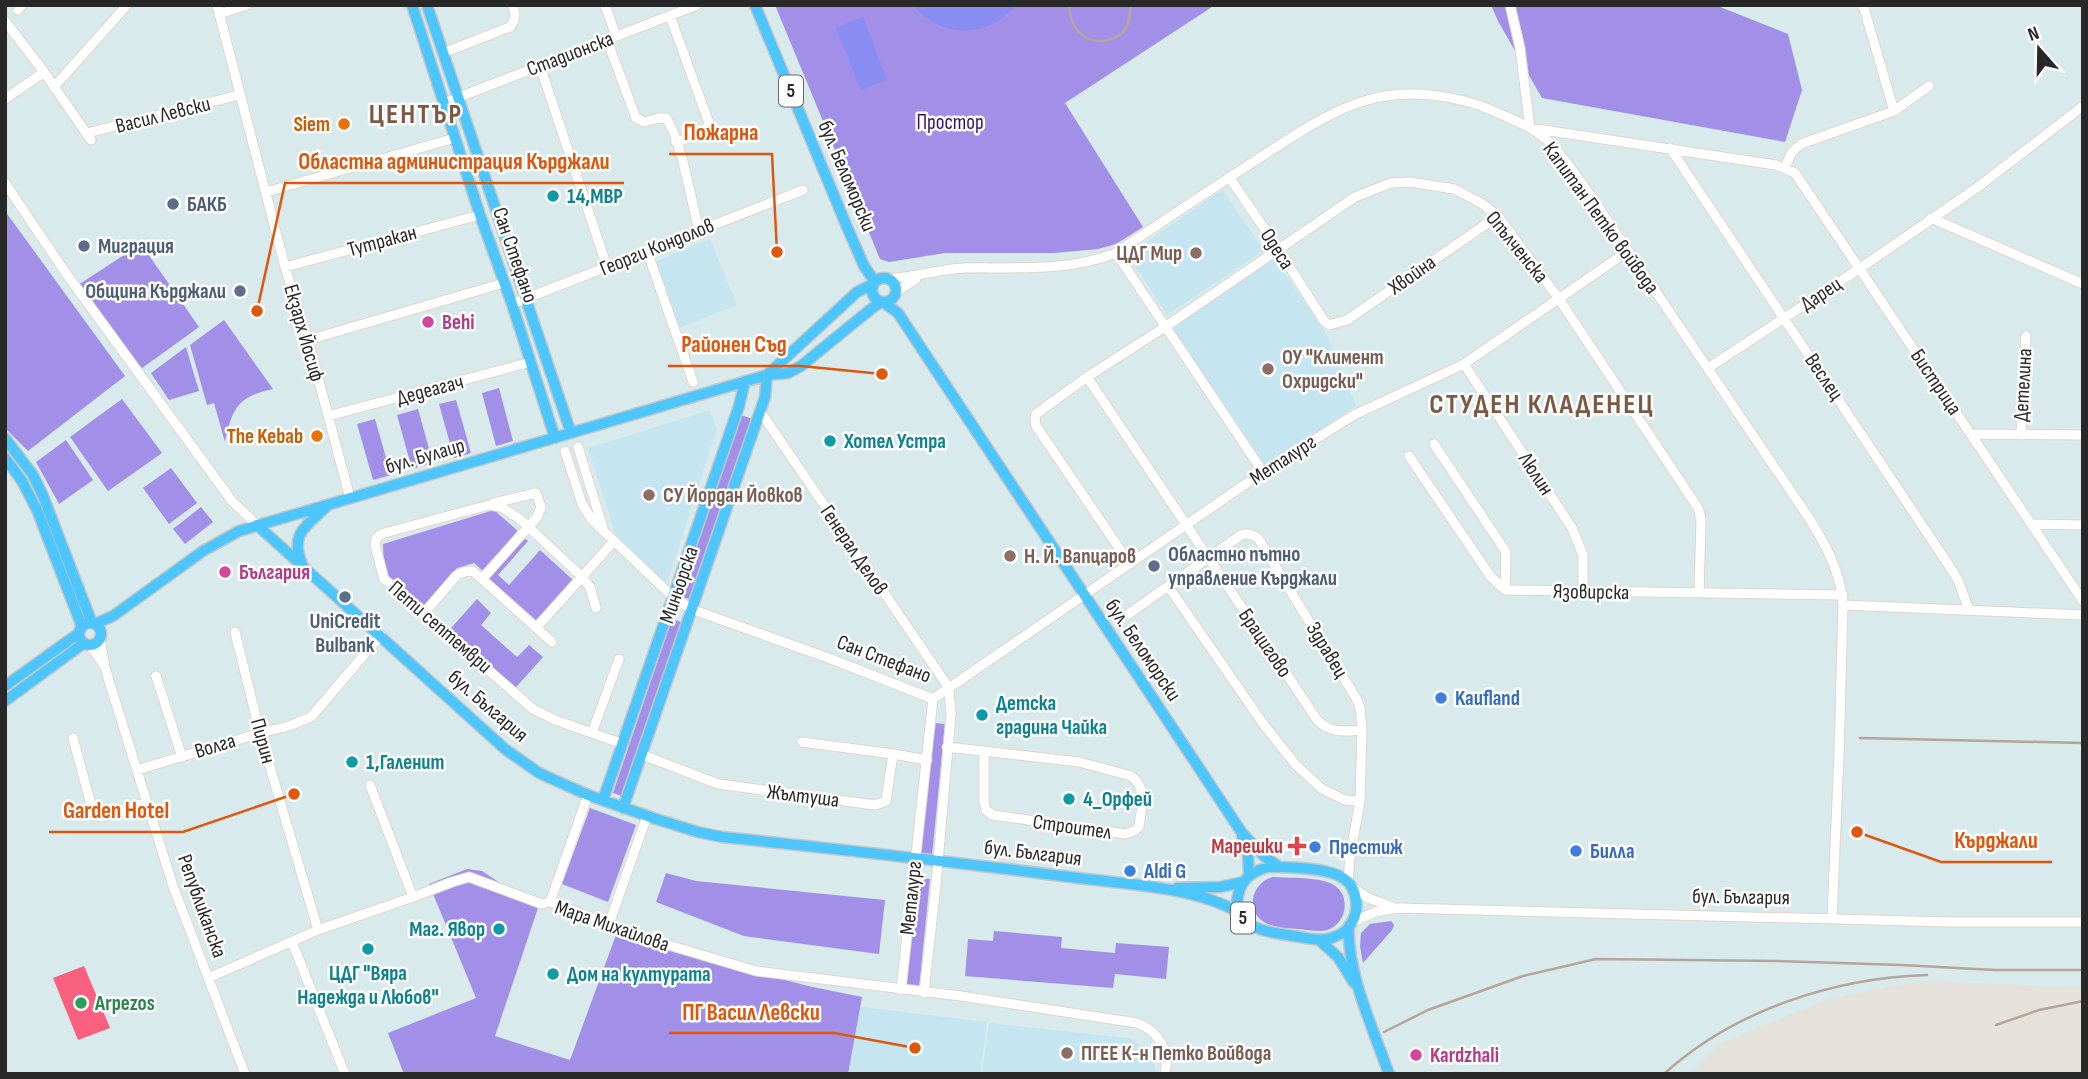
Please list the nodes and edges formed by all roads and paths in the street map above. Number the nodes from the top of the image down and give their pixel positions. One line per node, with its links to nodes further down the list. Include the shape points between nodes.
1 (127, 5): 18 (street)
2 (247, 5): 11 (street)
3 (412, 5): 23 (main road, Сан Стефано)
4 (427, 5): 15 (main road, Сан Стефано)
5 (512, 5): 15 (street, via 515,13 510,27)
6 (605, 5): 14 (street)
7 (697, 5): 12 (street, Стадионска)
8 (755, 5): 49 (main road, бул. Беломорски / 5)
9 (1510, 5): 26 (street)
10 (1863, 5): 25 (street)
11 (218, 9): 20 (street, Екзарх Йосиф)
12 (670, 16): 14 (street, Стадионска); 28 (street, via 709,123 704,132)
13 (5, 21): 17 (street)
14 (612, 38): 16 (street, Стадионска); 28 (street, via 636,118 645,122 666,118)
15 (443, 53): 21 (main road, Сан Стефано)
16 (540, 66): 21 (street, Стадионска); 44 (street)
17 (44, 72): 18 (street); 22 (street)
18 (54, 86): 20 (street, Васил Левски, via 89,137)
19 (1929, 86): 25 (street)
20 (239, 95): 34 (street, Екзарх Йосиф)
21 (458, 98): 23 (street, Стадионска); 53 (main road, Сан Стефано)
22 (5, 99)
23 (444, 103): 27 (main road, Сан Стефано)
24 (2083, 106): 37 (street, Дарец)
25 (1894, 111): 30 (street, via 1801,144)
26 (1530, 128): 29 (street); 31 (street, Капитан Петко войвода, via 1477,104 1454,99 1424,95 1371,99 1319,120); 41 (street, Капитан Петко войвода, via 1557,150)
27 (455, 138): 34 (street); 35 (main road, Сан Стефано)
28 (676, 142): 38 (street)
29 (1670, 148): 30 (street); 57 (street, Веслец)
30 (1785, 167): 45 (street, Бистрица, via 1795,173)
31 (1229, 177): 39 (street, Одеса); 42 (street, Капитан Петко войвода)
32 (5, 183): 88 (street, бул. България, via 169,416 232,501)
33 (803, 190): 38 (street, Георги Кондолов)
34 (266, 192): 43 (street, Екзарх Йосиф)
35 (480, 215): 43 (street, Тутракан); 48 (main road, Сан Стефано)
36 (1498, 216): 39 (street, Опълченска, via 1454,189 1391,183 1355,197); 52 (street, Опълченска); 58 (street, Хвойна, via 1347,320 1329,325)
37 (1931, 218): 45 (street, Дарец); 50 (street)
38 (699, 231): 40 (street, Георги Кондолов)
39 (1279, 250): 58 (street, Одеса); 59 (street, Опълченска)
40 (648, 251): 44 (street, Георги Кондолов); 67 (street)
41 (1628, 251): 52 (street, Металург); 64 (street, Капитан Петко войвода)
42 (1116, 253): 46 (street, Капитан Петко войвода, via 1056,267 964,268); 59 (street)
43 (285, 267): 61 (street, Екзарх Йосиф)
44 (607, 267): 53 (street, Георги Кондолов)
45 (1859, 269): 57 (street, Дарец); 72 (street, Бистрица)
46 (924, 275): 47 (street, Капитан Петко войвода); 51 (street, Капитан Петко войвода)
47 (889, 279): 49 (main road); 51 (main road, 5)
48 (504, 283): 55 (main road, Сан Стефано); 61 (street)
49 (874, 283): 54 (main road, 5, via 872,294); 65 (main road, бул. Булаир, via 858,292)
50 (2083, 284)
51 (895, 293): 54 (main road, via 890,301); 56 (main road, бул. Беломорски / 5)
52 (1559, 299): 63 (street, Металург); 102 (street, Опълченска, via 1698,508)
53 (526, 300): 55 (street, Георги Кондолов); 71 (main road, Сан Стефано)
54 (882, 302): 56 (main road, бул. Беломорски / 5); 65 (main road, бул. Булаир, via 796,370)
55 (512, 304): 62 (main road, Сан Стефано)
56 (898, 313): 105 (main road, бул. Беломорски / 5)
57 (1784, 318): 64 (street, Дарец); 110 (street, Веслец, via 1946,561)
58 (1324, 321)
59 (1165, 327): 66 (street, Опълченска); 82 (street)
60 (2026, 336): 73 (street, Детелина)
61 (308, 340): 70 (street, Екзарх Йосиф)
62 (531, 362): 70 (street, Дедеагач); 76 (main road, Сан Стефано)
63 (1464, 364): 82 (street, Металург, via 1354,415); 101 (street, Люлин, via 1572,528 1583,555)
64 (1708, 368): 103 (street, Капитан Петко войвода, via 1824,542)
65 (767, 375): 68 (main road, бул. Булаир); 69 (main road, Миньорска)
66 (1087, 377): 91 (street, Брацигово); 95 (street, Опълченска, via 1039,411 1036,426)
67 (693, 382)
68 (745, 382): 71 (main road, бул. Булаир); 104 (main road, Миньорска)
69 (760, 411): 109 (main road, Миньорска); 122 (street, Генерал Делов)
70 (328, 416): 84 (street, Екзарх Йосиф)
71 (571, 433): 76 (main road, бул. Булаир)
72 (1972, 435): 73 (street); 87 (street, Бистрица)
73 (2021, 435): 74 (street)
74 (2083, 435)
75 (5, 438): 83 (main road, Републиканска)
76 (555, 438): 84 (main road, бул. Булаир)
77 (1434, 444): 100 (street, via 1506,552)
78 (578, 447): 92 (street)
79 (565, 451): 92 (street, Сан Стефано, via 586,512)
80 (1409, 456): 100 (street, via 1491,577)
81 (5, 458): 83 (main road, Републиканска)
82 (1263, 472): 91 (street, Металург)
83 (28, 478): 116 (main road, Републиканска, via 37,510)
84 (350, 498): 85 (main road, бул. Булаир)
85 (329, 504): 88 (main road, бул. Булаир); 96 (main road, via 297,539)
86 (489, 505): 90 (street, via 507,510); 90 (street, via 536,493 541,507); 111 (street, Пети септември, via 377,536 384,579)
87 (2033, 524): 89 (street); 106 (street, Бистрица)
88 (257, 525): 96 (main road, бул. България); 116 (main road, бул. Булаир, via 213,544)
89 (2083, 525)
90 (528, 526): 97 (street); 98 (street)
91 (1186, 526): 94 (street, Брацигово); 95 (street, Металург)
92 (605, 533): 93 (street, Сан Стефано)
93 (614, 541): 97 (street); 104 (street, Сан Стефано)
94 (1208, 558): 99 (street, Здравец); 125 (street, Брацигово, via 1318,721 1338,732); 125 (street, Здравец, via 1245,533 1258,538 1356,698)
95 (1130, 564): 105 (street, Металург)
96 (304, 566): 117 (main road, бул. България)
97 (581, 576): 108 (street); 114 (street)
98 (482, 579): 111 (street, via 474,572 462,572); 114 (street)
99 (1168, 586): 112 (street, Здравец); 141 (street, via 1264,725 1308,779 1335,796)
100 (1505, 590): 101 (street, Язовирска)
101 (1583, 592): 102 (street, Язовирска)
102 (1699, 593): 103 (street, Язовирска)
103 (1843, 595): 107 (street, Капитан Петко войвода)
104 (672, 596): 109 (street, Сан Стефано); 130 (main road, Миньорска)
105 (1083, 596): 122 (street, Металург); 145 (main road, бул. Беломорски / 5)
106 (2083, 601)
107 (1843, 606): 110 (street); 158 (street, Капитан Петко войвода)
108 (596, 608)
109 (691, 609): 123 (street, Сан Стефано); 134 (main road, Миньорска)
110 (1969, 610): 113 (street)
111 (424, 613): 127 (street, Пети септември, via 533,709)
112 (1127, 615)
113 (2083, 615)
114 (537, 627): 118 (street)
115 (235, 632): 126 (street, Пирин)
116 (90, 633): 121 (main road, бул. Булаир); 124 (main road, бул. Булаир); 137 (street, Републиканска)
117 (381, 635): 126 (street, Волга, via 311,717); 139 (main road, бул. България, via 505,749 540,773)
118 (552, 642)
119 (619, 659): 127 (street)
120 (156, 676): 135 (street)
121 (5, 686)
122 (949, 688): 123 (street, Металург); 131 (street, Металург)
123 (933, 699): 136 (street, Металург)
124 (5, 701)
125 (1362, 725): 141 (street)
126 (260, 733): 135 (street, Волга); 162 (street, Пирин)
127 (592, 733): 130 (street, Пети септември)
128 (73, 738): 142 (street, via 96,816)
129 (802, 742): 133 (street)
130 (623, 744): 140 (main road, Миньорска)
131 (947, 747): 132 (street, Строител); 148 (street, Металург)
132 (984, 751): 132 (street, Строител, via 1079,762 1131,776 1143,790 1139,827 1125,834 993,815 984,802)
133 (893, 754): 134 (street, Жълтуша, via 886,801 875,805 718,784); 136 (street)
134 (643, 755): 143 (main road, Миньорска)
135 (182, 757): 137 (street, Волга)
136 (927, 760): 147 (street, Металург)
137 (137, 770): 142 (street, Републиканска)
138 (370, 785): 154 (street)
139 (588, 795): 140 (main road, бул. България); 155 (street)
140 (603, 800): 143 (main road, бул. България)
141 (1360, 801): 146 (street)
142 (147, 802): 165 (street, Републиканска)
143 (623, 808): 144 (main road, бул. България)
144 (647, 816): 147 (main road, бул. България, via 722,837); 160 (street)
145 (1242, 833): 149 (main road, бул. Беломорски / 5); 151 (main road, бул. Беломорски / 5, via 1248,855)
146 (1350, 857): 150 (street); 152 (street)
147 (915, 858): 148 (main road, бул. България); 166 (street, Металург)
148 (937, 860): 153 (main road, бул. България); 167 (street, Металург)
149 (1279, 867): 150 (main road, 5); 151 (main road, 5, via 1262,869)
150 (1334, 874): 152 (main road, 5)
151 (1246, 879): 153 (main road, бул. България, via 1209,888); 157 (main road, 5, via 1238,895)
152 (1350, 885): 156 (street, бул. България, via 1372,900); 161 (main road, via 1357,904)
153 (1160, 888): 157 (main road, бул. България, via 1220,902)
154 (413, 897): 155 (street, Мара Михайлова, via 470,877 542,904); 162 (street, Мара Михайлова)
155 (550, 902): 160 (street, Мара Михайлова)
156 (1398, 908): 158 (street, бул. България); 161 (street, бул. България, via 1369,914)
157 (1240, 912): 163 (main road, 5, via 1264,932)
158 (1832, 919): 159 (street, бул. България)
159 (2083, 922)
160 (609, 924): 166 (street, Мара Михайлова, via 756,971)
161 (1351, 924): 163 (main road, via 1335,937); 168 (main road, via 1350,955)
162 (318, 930): 164 (street, Мара Михайлова)
163 (1319, 940): 168 (main road, via 1338,957)
164 (292, 942): 165 (street, Мара Михайлова); 170 (street)
165 (208, 978): 169 (street, Републиканска)
166 (901, 990): 167 (street, Мара Михайлова)
167 (924, 993): 171 (street, Мара Михайлова, via 1137,1023 1151,1029 1162,1043 1167,1058)
168 (1363, 1000): 172 (main road)
169 (245, 1074)
170 (345, 1074)
171 (1165, 1074)
172 (1389, 1074)

